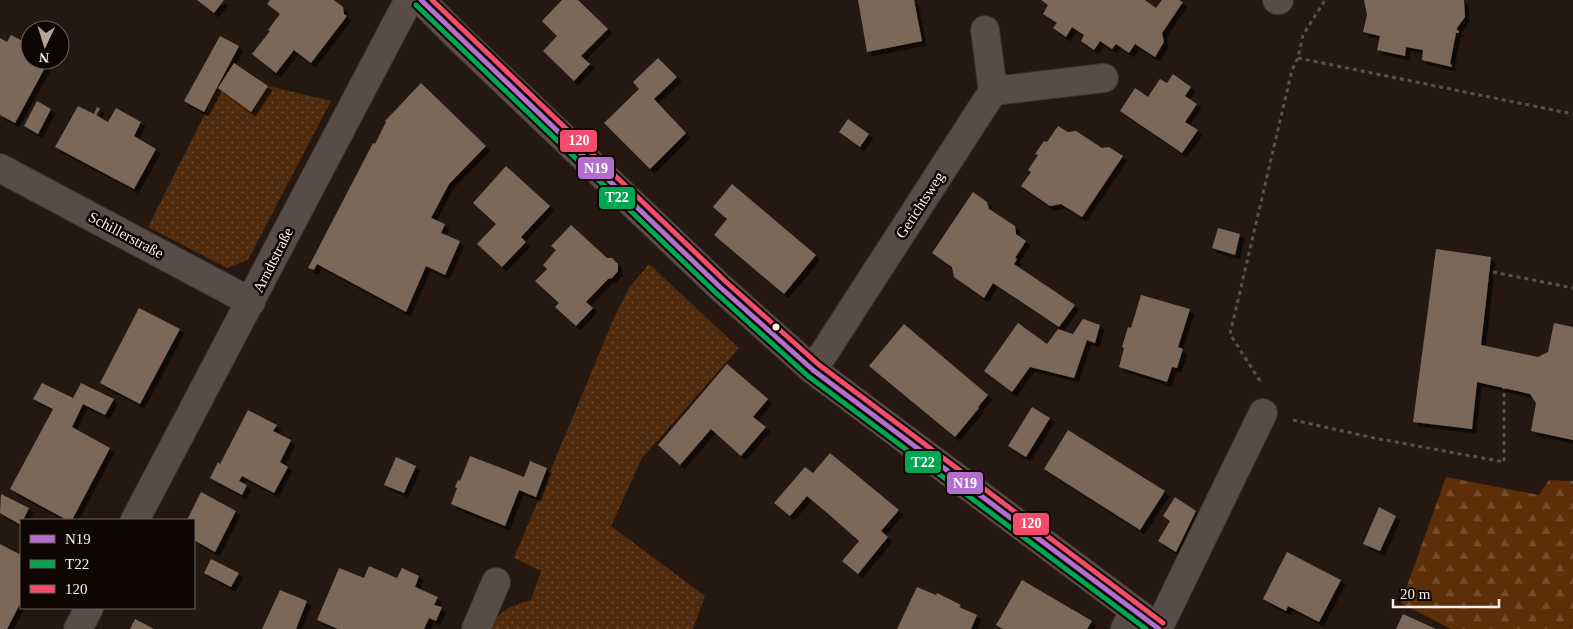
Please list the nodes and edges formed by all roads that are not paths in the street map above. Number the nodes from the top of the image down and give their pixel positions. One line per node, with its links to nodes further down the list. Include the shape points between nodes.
1 (411, 0): 7 (street, Arndtstraße)
2 (421, 0): 8 (main road, via 720,287)
3 (985, 30): 5 (street)
4 (1104, 78): 5 (street)
5 (993, 91): 8 (street, Gerichtsweg)
6 (0, 168): 7 (street, Schillerstraße)
7 (251, 302): 10 (street, Arndtstraße)
8 (813, 370): 13 (main road)
9 (1263, 413): 16 (street)
10 (137, 519)
11 (496, 582): 15 (street)
12 (88, 609): 14 (street)
13 (1129, 620): 16 (main road)
14 (78, 629)
15 (476, 629)
16 (1159, 629)

